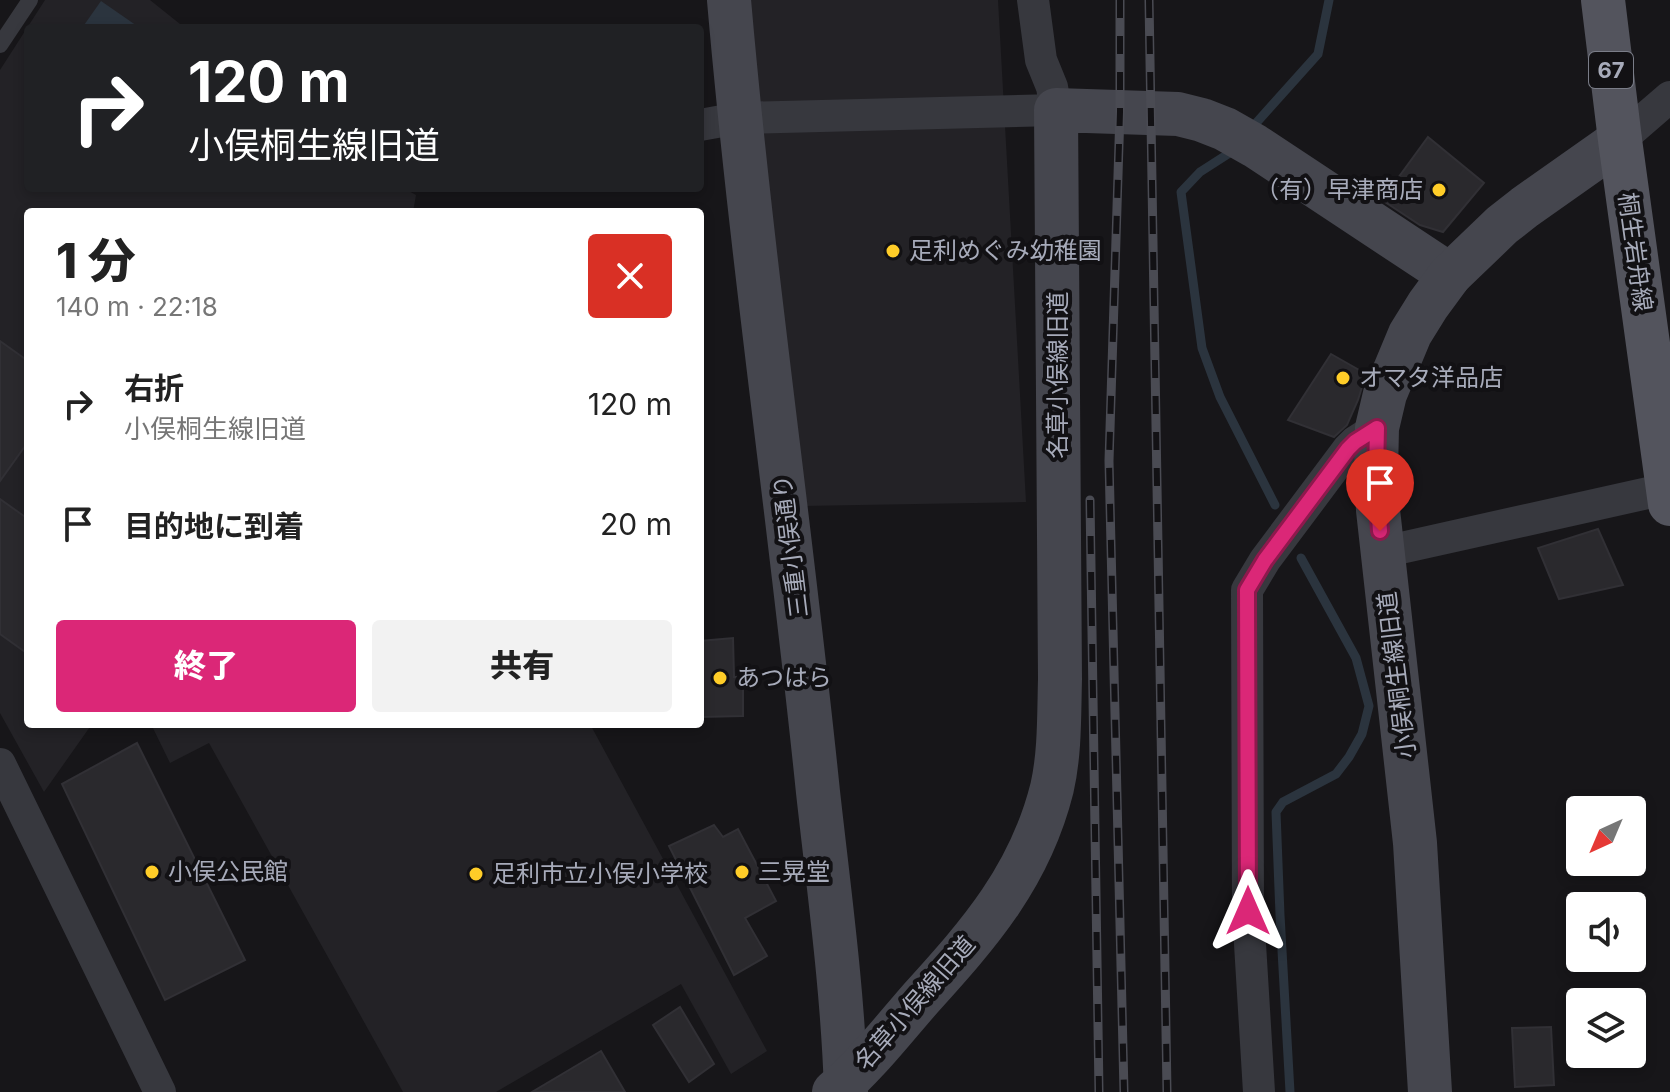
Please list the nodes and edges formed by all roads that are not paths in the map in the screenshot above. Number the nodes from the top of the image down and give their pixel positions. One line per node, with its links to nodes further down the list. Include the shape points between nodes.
1 (30, 0): 5 (lane)
2 (729, 0): 8 (street, 三重小俣通り)
3 (1033, 0): 7 (street, via 1041,60)
4 (1603, 0): 9 (main road, 桐生岩舟線 / 67)
5 (0, 45)
6 (1670, 97): 9 (street)
7 (1056, 110): 8 (street); 10 (street, via 1178,114 1225,129); 15 (street, 名草小俣線旧道, via 1060,679 1052,788 1030,852 995,911)
8 (720, 122): 15 (street, 三重小俣通り, via 801,628 839,992)
9 (1620, 140): 10 (street, via 1525,207); 12 (main road, 桐生岩舟線 / 67)
10 (1450, 275): 11 (street, 小俣桐生線旧道, via 1410,334)
11 (1377, 428): 13 (street, 小俣桐生線旧道); 17 (street, via 1348,449 1247,590 1248,911)
12 (1669, 494): 13 (street)
13 (1383, 552): 18 (street, 小俣桐生線旧道, via 1415,843)
14 (1, 767): 16 (street)
15 (842, 1089)
16 (160, 1092)
17 (1259, 1092)
18 (1430, 1092)

